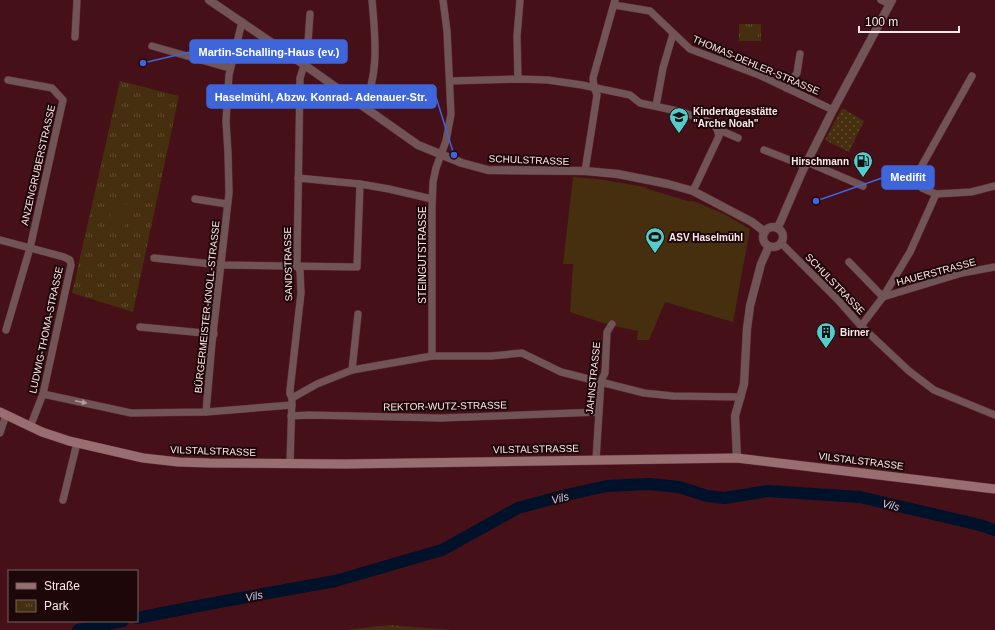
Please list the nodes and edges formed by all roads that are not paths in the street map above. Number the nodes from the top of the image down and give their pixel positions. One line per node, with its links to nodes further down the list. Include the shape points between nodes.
1 (77, 0): 12 (street)
2 (209, 0): 10 (street, SCHULSTRASSE)
3 (372, 0): 23 (street, via 374,76)
4 (443, 0): 20 (street, STEINGUTSTRASSE)
5 (520, 0): 18 (street, via 517,36)
6 (882, 0): 8 (street)
7 (614, 2): 11 (street, THOMAS-DEHLER-STRASSE, via 650,11); 21 (street, via 593,78)
8 (891, 2): 25 (street)
9 (310, 14): 15 (street, SANDSTRASSE)
10 (242, 22): 15 (street, SCHULSTRASSE); 16 (street, BÜRGERMEISTER-KNOLL-STRASSE)
11 (673, 34): 22 (street, THOMAS-DEHLER-STRASSE, via 690,50 759,75); 24 (street)
12 (76, 37)
13 (152, 46): 16 (street)
14 (800, 54): 22 (street, via 797,73)
15 (303, 64): 23 (street, SCHULSTRASSE); 32 (street, SANDSTRASSE, via 300,78)
16 (229, 68): 40 (street, BÜRGERMEISTER-KNOLL-STRASSE, via 226,121 229,193)
17 (972, 76): 37 (street, via 920,170 917,182 922,188)
18 (518, 79): 20 (street); 21 (street, via 548,80)
19 (8, 80): 46 (street, ANZENGRUBERSTRASSE, via 52,88 63,100)
20 (450, 81): 29 (street, STEINGUTSTRASSE, via 451,114)
21 (594, 87): 24 (street, via 630,95 640,103); 31 (street, via 597,95)
22 (786, 88): 25 (street, THOMAS-DEHLER-STRASSE)
23 (363, 106): 29 (street, SCHULSTRASSE, via 418,145)
24 (656, 106): 26 (street, via 712,123)
25 (833, 110): 30 (street)
26 (717, 129): 27 (street); 36 (street, via 718,136)
27 (738, 138)
28 (764, 150): 30 (street)
29 (441, 154): 31 (street, SCHULSTRASSE, via 488,170); 39 (street, STEINGUTSTRASSE, via 433,182)
30 (806, 164): 34 (street); 41 (street)
31 (585, 171): 36 (street, SCHULSTRASSE, via 639,177)
32 (298, 178): 33 (street); 50 (street, SANDSTRASSE)
33 (360, 184): 39 (street); 50 (street, via 357,267)
34 (863, 186)
35 (995, 186): 37 (street, via 971,192)
36 (693, 191): 42 (street, SCHULSTRASSE, via 752,222)
37 (936, 194): 52 (street, via 910,252)
38 (195, 199): 40 (street)
39 (432, 199): 59 (street, STEINGUTSTRASSE)
40 (227, 204): 49 (street, BÜRGERMEISTER-KNOLL-STRASSE)
41 (776, 228): 42 (street, via 770,228); 44 (street, via 783,235)
42 (765, 232): 45 (street, via 763,238)
43 (0, 240): 46 (street)
44 (781, 243): 45 (street, via 774,247); 55 (street, SCHULSTRASSE)
45 (769, 246): 63 (street, via 761,264 750,306)
46 (30, 248): 57 (street); 62 (street, LUDWIG-THOMA-STRASSE, via 64,256 70,260)
47 (154, 258): 49 (street)
48 (849, 262): 52 (street)
49 (222, 265): 50 (street); 58 (street, BÜRGERMEISTER-KNOLL-STRASSE)
50 (297, 265): 64 (street, SANDSTRASSE, via 300,271 300,293 290,390)
51 (995, 267): 52 (street, HAUERSTRASSE, via 962,273)
52 (883, 297): 55 (street)
53 (358, 314): 60 (street)
54 (612, 324): 61 (street, JAHNSTRASSE, via 607,332 605,373)
55 (861, 326): 68 (street, SCHULSTRASSE, via 909,371 934,390)
56 (140, 327): 58 (street)
57 (6, 330)
58 (214, 334): 65 (street, BÜRGERMEISTER-KNOLL-STRASSE)
59 (432, 356): 60 (street); 61 (street, via 522,354 561,372)
60 (352, 370): 64 (street, via 317,384)
61 (601, 382): 63 (street, via 644,393); 66 (street, JAHNSTRASSE)
62 (43, 394): 65 (street, one-way to 65, via 131,413); 70 (street, LUDWIG-THOMA-STRASSE)
63 (741, 397): 73 (street, via 735,416)
64 (292, 402): 65 (street); 69 (street, SANDSTRASSE)
65 (206, 412)
66 (599, 412): 69 (street, REKTOR-WUTZ-STRASSE, via 441,418); 74 (street, JAHNSTRASSE)
67 (3, 414): 70 (main road, VILSTALSTRASSE); 71 (street, VILSTALSTRASSE)
68 (995, 415)
69 (291, 416): 75 (street, SANDSTRASSE)
70 (30, 427): 72 (main road, VILSTALSTRASSE)
71 (0, 433)
72 (78, 444): 75 (main road, VILSTALSTRASSE, via 143,458 178,462); 77 (street)
73 (736, 458): 74 (main road, VILSTALSTRASSE); 76 (main road, VILSTALSTRASSE)
74 (596, 459): 75 (main road, VILSTALSTRASSE)
75 (290, 464)
76 (995, 489)
77 (63, 500)

